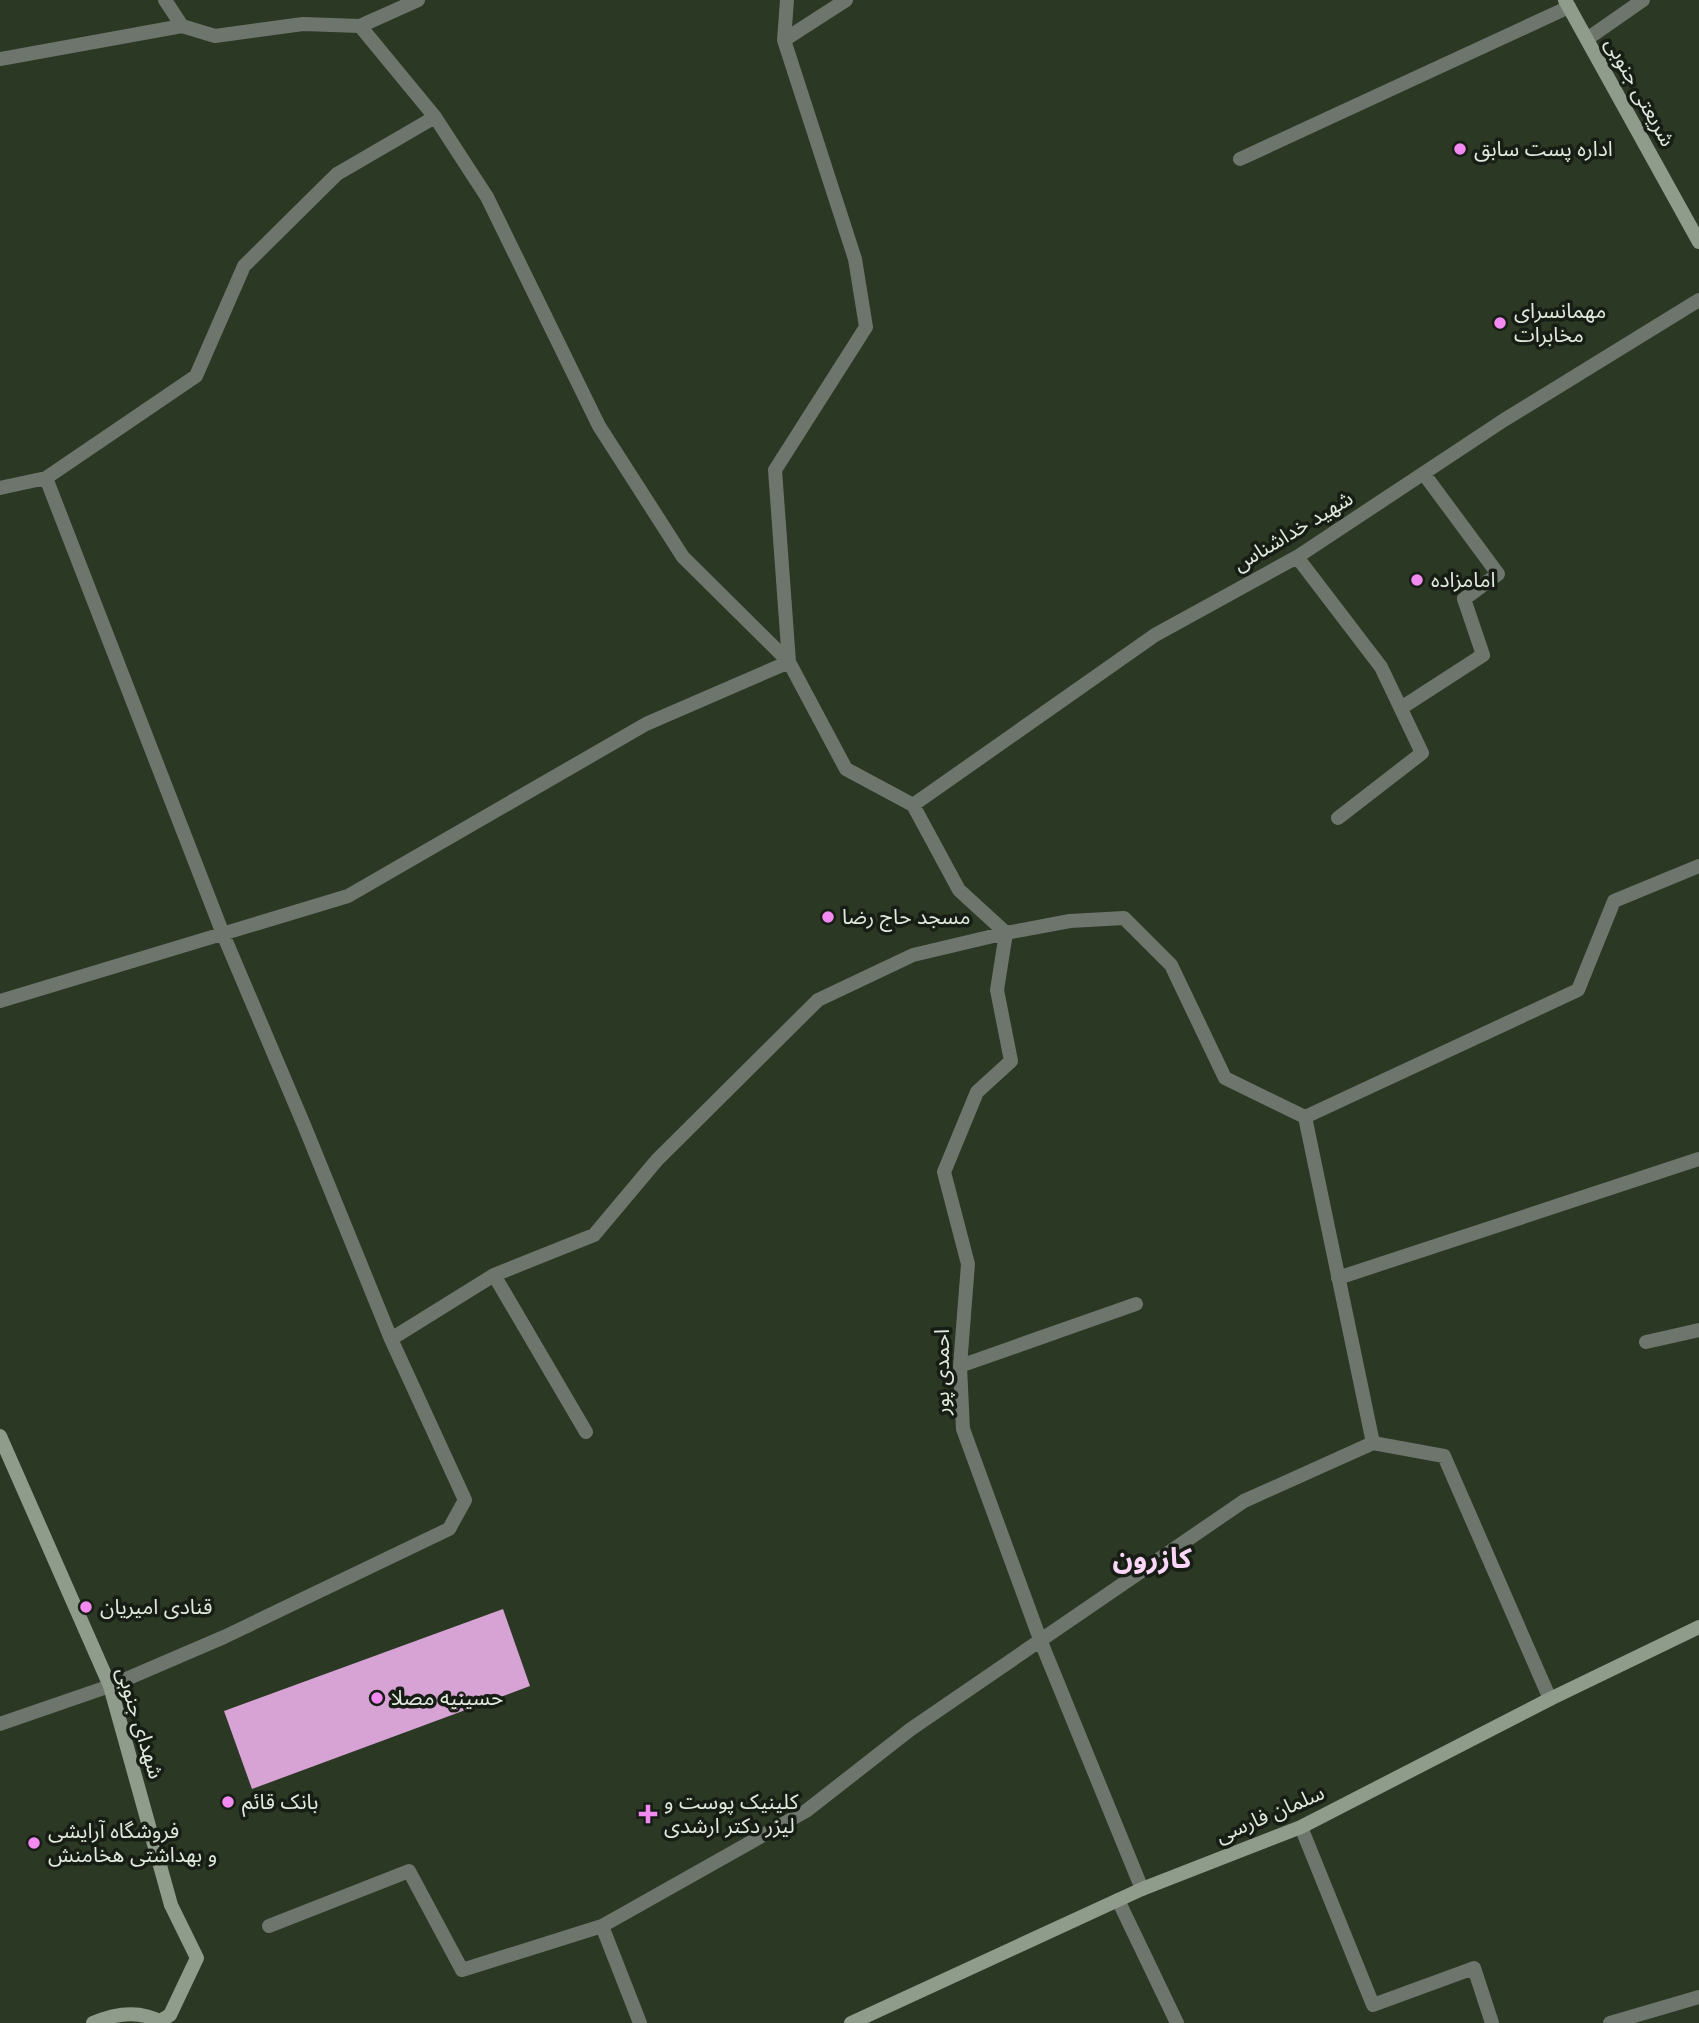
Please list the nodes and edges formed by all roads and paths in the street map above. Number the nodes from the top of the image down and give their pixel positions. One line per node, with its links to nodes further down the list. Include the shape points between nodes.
1 (165, 0): 7 (street)
2 (418, 0): 8 (street)
3 (787, 0): 10 (street)
4 (846, 0): 10 (street)
5 (1643, 0): 9 (street)
6 (1567, 4): 9 (main road, شریعتی جنوبی); 13 (street)
7 (182, 26): 8 (street, via 215,36 303,24); 11 (street)
8 (360, 26): 12 (street)
9 (1587, 39): 14 (main road, شریعتی جنوبی)
10 (784, 40): 20 (street, via 855,259 866,327 775,470)
11 (0, 59)
12 (435, 117): 17 (street, via 337,174 244,266 196,376); 20 (street, via 487,197 598,425 683,557)
13 (1240, 159)
14 (1699, 242)
15 (1699, 300): 16 (street, شهید خداشناس)
16 (1424, 474): 19 (street, شهید خداشناس); 21 (street, via 1498,575 1464,600 1483,655)
17 (46, 478): 18 (street); 26 (street)
18 (0, 488)
19 (1297, 557): 21 (street, via 1381,667); 22 (street, شهید خداشناس, via 1155,635)
20 (789, 662): 22 (street, via 846,769); 26 (street, via 646,724 348,896)
21 (1401, 708): 23 (street, via 1422,753)
22 (914, 805): 25 (street, via 959,890)
23 (1338, 818)
24 (1699, 866): 28 (street, via 1614,901 1578,990)
25 (1006, 933): 28 (street, via 1070,921 1124,918 1171,965 1225,1078); 30 (street, via 913,955 818,1000 657,1160 594,1236); 36 (street, احمدی پور, via 997,990 1011,1061 977,1092 944,1172 968,1264)
26 (223, 934): 27 (street); 34 (street)
27 (0, 1001)
28 (1305, 1117): 31 (street)
29 (1699, 1158): 31 (street)
30 (494, 1275): 34 (street); 37 (street)
31 (1338, 1278): 39 (street)
32 (1136, 1304): 36 (street)
33 (1699, 1330): 35 (street)
34 (391, 1339): 42 (street, via 465,1500 449,1529)
35 (1646, 1342)
36 (960, 1366): 41 (street, احمدی پور, via 963,1429)
37 (586, 1432)
38 (0, 1437): 42 (main road, شهدای جنوبی)
39 (1373, 1443): 41 (street, via 1244,1501); 43 (street, via 1444,1457)
40 (1699, 1627): 43 (main road, سلمان فارسی)
41 (1041, 1642): 46 (street, احمدی پور); 49 (street, via 911,1729 806,1811)
42 (110, 1686): 44 (street); 51 (main road, شهدای جنوبی, via 171,1905 197,1958 170,2015)
43 (1550, 1699): 45 (main road, سلمان فارسی)
44 (0, 1724)
45 (1301, 1827): 46 (main road, سلمان فارسی); 56 (street, via 1373,2005 1474,1968)
46 (1142, 1889): 47 (main road, سلمان فارسی)
47 (1118, 1900): 54 (main road, سلمان فارسی); 55 (street)
48 (269, 1926): 49 (street, via 409,1871 462,1970)
49 (602, 1926): 53 (street)
50 (1699, 1997): 57 (street)
51 (162, 2022): 52 (main road, via 130,2013)
52 (93, 2023)
53 (640, 2023)
54 (850, 2023)
55 (1177, 2023)
56 (1492, 2023)
57 (1610, 2023)

